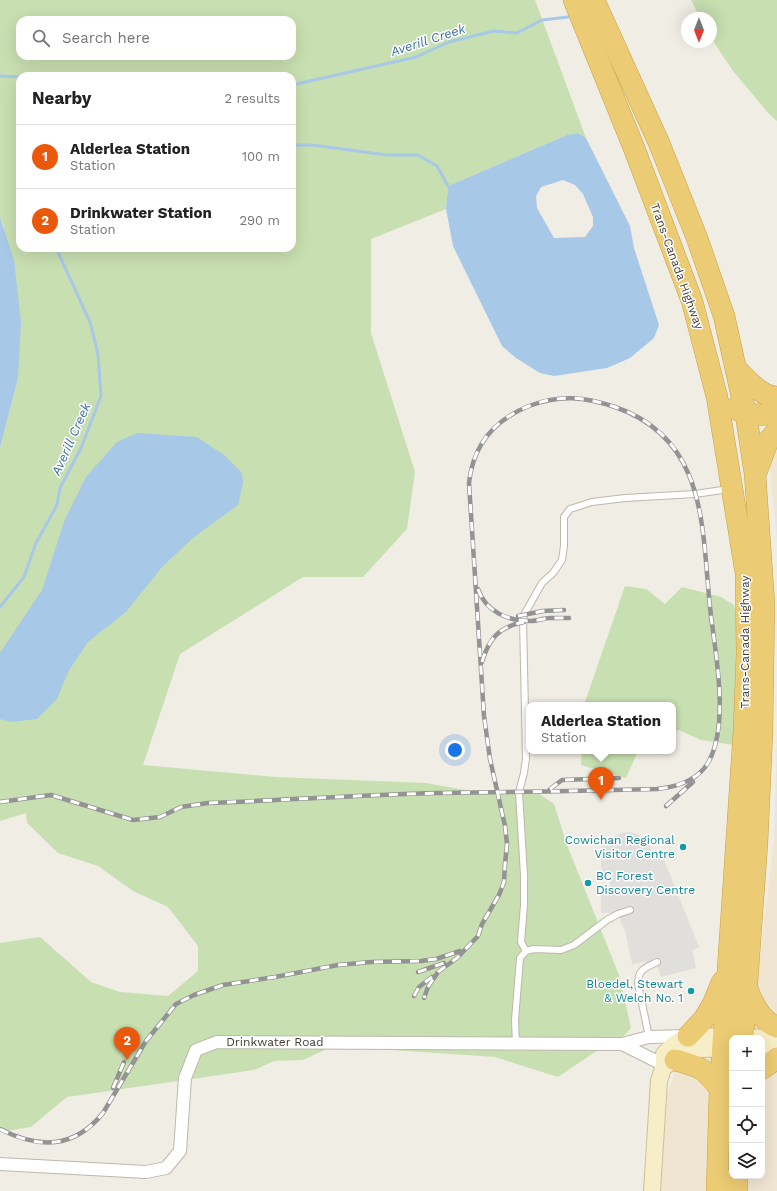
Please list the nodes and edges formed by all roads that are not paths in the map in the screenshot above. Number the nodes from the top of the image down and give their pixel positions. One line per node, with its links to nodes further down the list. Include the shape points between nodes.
1 (574, 0): 4 (highway, Trans-Canada Highway, via 692,301)
2 (594, 0): 3 (highway, Trans-Canada Highway, via 659,143 698,238 724,316)
3 (736, 369): 5 (highway, via 759,390); 7 (highway, Trans-Canada Highway)
4 (717, 397): 7 (highway); 10 (highway, Trans-Canada Highway)
5 (777, 398)
6 (777, 414): 7 (highway)
7 (746, 415): 9 (highway, Trans-Canada Highway)
8 (777, 432): 9 (highway, via 768,441)
9 (755, 474): 15 (highway, Trans-Canada Highway, via 764,603 762,734)
10 (733, 489): 12 (lane, via 592,502 570,509 564,517 562,560 554,573 542,584 523,620 526,758 519,792 524,875 521,942); 14 (highway, Trans-Canada Highway, via 746,574 747,654)
11 (630, 910): 12 (lane, via 607,920 574,945 560,950)
12 (526, 951): 25 (lane, via 520,958 518,967)
13 (657, 962): 20 (lane, via 645,968 638,976)
14 (728, 971): 17 (highway, Trans-Canada Highway); 19 (highway, via 704,1019)
15 (746, 986): 16 (highway, via 754,1005 764,1018); 18 (highway, Trans-Canada Highway)
16 (777, 1026)
17 (733, 1035)
18 (735, 1035)
19 (688, 1036): 20 (street, Drinkwater Road); 23 (street); 31 (street, via 664,1054)
20 (649, 1037): 26 (street, Drinkwater Road)
21 (777, 1038): 22 (street)
22 (765, 1039)
23 (729, 1041)
24 (729, 1043): 31 (street, via 693,1050)
25 (516, 1044): 26 (street, Drinkwater Road); 34 (street, Drinkwater Road, via 217,1042 196,1050 190,1064 185,1078 180,1151 166,1168 146,1172)
26 (622, 1044): 31 (street, Drinkwater Road)
27 (765, 1052): 28 (street)
28 (777, 1053)
29 (729, 1056): 33 (highway, Trans-Canada Highway)
30 (777, 1058): 32 (highway)
31 (670, 1062): 33 (highway, via 701,1068 710,1074); 36 (street, via 659,1081)
32 (765, 1067)
33 (720, 1089): 37 (highway, Trans-Canada Highway)
34 (0, 1164)
35 (737, 1179): 38 (highway)
36 (652, 1191)
37 (717, 1191)
38 (737, 1191)

